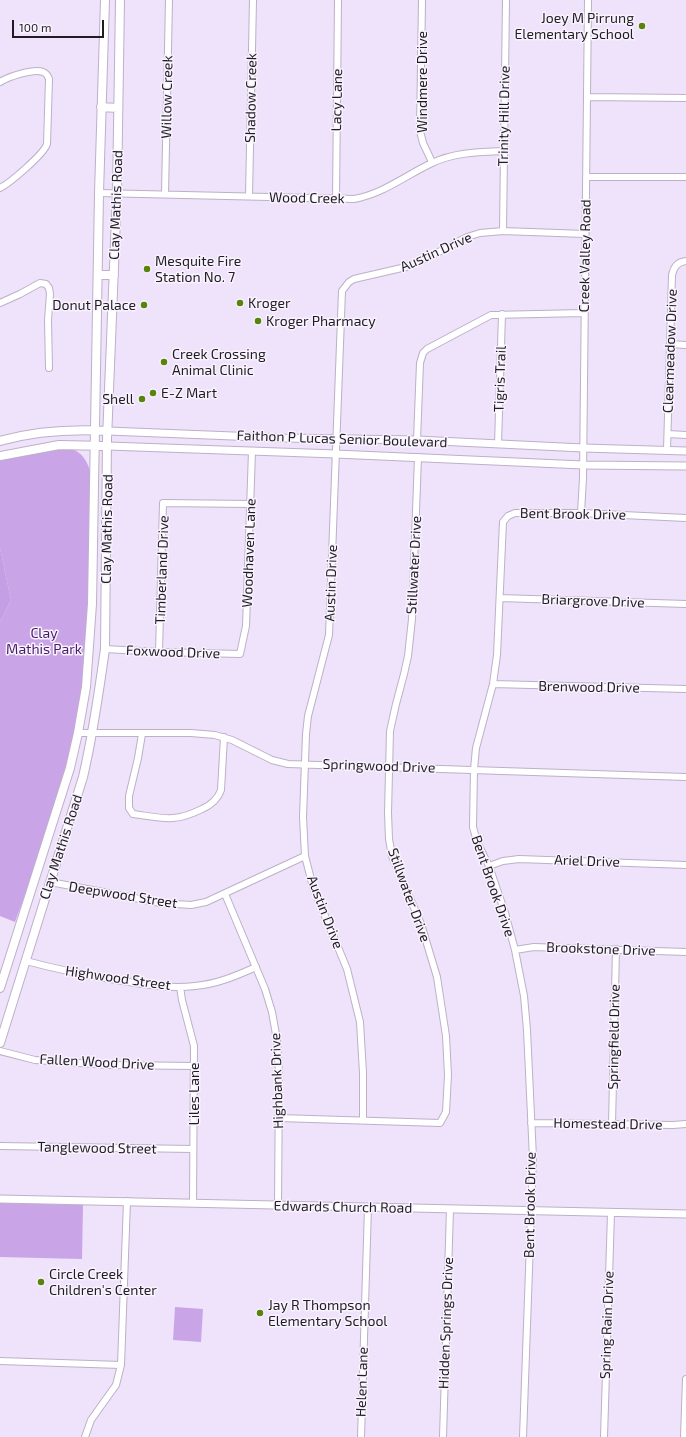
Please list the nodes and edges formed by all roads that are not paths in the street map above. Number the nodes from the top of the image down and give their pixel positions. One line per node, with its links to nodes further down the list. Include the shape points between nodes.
1 (104, 0): 12 (main road, Clay Mathis Road)
2 (120, 0): 13 (main road, Clay Mathis Road)
3 (169, 0): 21 (street, Willow Creek)
4 (253, 0): 22 (street, Shadow Creek)
5 (338, 0): 23 (street, Lacy Lane)
6 (422, 0): 15 (street, Windmere Drive, via 420,131)
7 (506, 0): 14 (street, Trinity Hill Drive)
8 (588, 0): 10 (street, Creek Valley Road)
9 (0, 82): 18 (street, via 16,75 40,71 50,78 46,149)
10 (587, 96): 11 (street); 16 (street, Creek Valley Road)
11 (686, 98)
12 (101, 107): 13 (main road); 19 (main road, Clay Mathis Road)
13 (118, 108): 20 (main road, Clay Mathis Road)
14 (504, 151): 15 (street, Wood Creek, via 470,152); 24 (street, Trinity Hill Drive)
15 (432, 162): 23 (street, Wood Creek, via 368,196)
16 (587, 177): 17 (street); 25 (street, Creek Valley Road)
17 (686, 177)
18 (0, 188)
19 (99, 193): 20 (street, Wood Creek); 27 (main road, Clay Mathis Road)
20 (116, 193): 21 (street, Wood Creek); 28 (main road, Clay Mathis Road)
21 (165, 194): 22 (street, Wood Creek)
22 (249, 196): 23 (street, Wood Creek)
23 (336, 199)
24 (502, 231): 25 (street, Austin Drive); 42 (street, Austin Drive, via 473,234 406,267 354,280 346,285 342,295)
25 (585, 234): 30 (street, Creek Valley Road)
26 (686, 261): 34 (street, Clearmeadow Drive, via 678,263 672,275)
27 (98, 275): 28 (main road); 32 (main road, Clay Mathis Road)
28 (114, 275): 33 (main road, Clay Mathis Road)
29 (0, 304): 36 (street, via 40,283 46,284 50,294)
30 (584, 313): 31 (street); 48 (street, Creek Valley Road)
31 (502, 314): 43 (street, via 487,317 433,345 423,353 420,363); 45 (street, Tigris Trail)
32 (96, 339): 33 (main road); 37 (main road, Clay Mathis Road)
33 (112, 340): 38 (main road, Clay Mathis Road)
34 (670, 344): 35 (street); 39 (street, Clearmeadow Drive)
35 (686, 344)
36 (48, 368)
37 (95, 430): 38 (main road, Faithon P Lucas Senior Boulevard); 44 (main road, Faithon P Lucas Senior Boulevard, via 56,430); 46 (main road, Clay Mathis Road)
38 (108, 431): 41 (street, Faithon P Lucas Senior Boulevard); 47 (main road, Clay Mathis Road)
39 (668, 434): 40 (street); 50 (street, Clearmeadow Drive)
40 (686, 435)
41 (229, 436): 42 (street, Faithon P Lucas Senior Boulevard); 49 (street)
42 (336, 439): 43 (street, Faithon P Lucas Senior Boulevard); 53 (street, Austin Drive)
43 (416, 440): 45 (street, Faithon P Lucas Senior Boulevard)
44 (0, 441)
45 (498, 444): 48 (street, Faithon P Lucas Senior Boulevard)
46 (95, 446): 47 (main road, Faithon P Lucas Senior Boulevard); 54 (main road, Faithon P Lucas Senior Boulevard, via 59,445); 68 (main road, Clay Mathis Road, via 92,604 86,687)
47 (108, 446): 49 (street, Faithon P Lucas Senior Boulevard); 63 (main road, Clay Mathis Road)
48 (583, 448): 50 (street, Faithon P Lucas Senior Boulevard); 56 (street, Creek Valley Road)
49 (229, 450): 51 (street, Faithon P Lucas Senior Boulevard)
50 (667, 450): 52 (street, Faithon P Lucas Senior Boulevard)
51 (252, 451): 53 (street, Faithon P Lucas Senior Boulevard); 58 (street, Woodhaven Lane)
52 (686, 451)
53 (336, 454): 55 (street, Faithon P Lucas Senior Boulevard); 72 (street, Austin Drive, via 329,635 308,716)
54 (0, 456)
55 (418, 457): 56 (street, Faithon P Lucas Senior Boulevard); 73 (street, Stillwater Drive, via 412,619 406,668 390,731)
56 (583, 465): 57 (street, Faithon P Lucas Senior Boulevard); 59 (street, Creek Valley Road)
57 (686, 466)
58 (250, 504): 64 (street, Timberland Drive, via 164,503); 65 (street, Woodhaven Lane, via 246,626)
59 (581, 513): 60 (street, Bent Brook Drive); 61 (street, Bent Brook Drive, via 515,513 506,518 503,527)
60 (686, 518)
61 (500, 598): 62 (street, Briargrove Drive); 66 (street, Bent Brook Drive)
62 (686, 604)
63 (105, 649): 64 (street, Foxwood Drive); 69 (main road, Clay Mathis Road)
64 (159, 652): 65 (street, Foxwood Drive)
65 (240, 654)
66 (493, 684): 67 (street, Brenwood Drive); 74 (street, Bent Brook Drive, via 476,748)
67 (686, 689)
68 (78, 733): 69 (street, Springwood Drive); 87 (main road, Clay Mathis Road, via 59,805)
69 (92, 734): 70 (street, Springwood Drive); 79 (main road, Clay Mathis Road, via 83,777)
70 (142, 734): 71 (street, Springwood Drive, via 191,733); 71 (street, via 129,796 129,808 133,814 167,819 178,819 193,814 214,802 220,794)
71 (224, 737): 72 (street, Springwood Drive, via 272,760 288,764)
72 (305, 764): 73 (street, Springwood Drive); 76 (street, Austin Drive)
73 (388, 766): 74 (street, Springwood Drive); 92 (street, Stillwater Drive, via 389,839 392,856 421,924 437,977 446,1036 446,1112 440,1123)
74 (474, 770): 75 (street, Springwood Drive); 78 (street, Bent Brook Drive, via 472,827)
75 (686, 777)
76 (305, 856): 80 (street, Deepwood Street); 92 (street, Austin Drive, via 319,902 347,969 360,1022)
77 (686, 865): 78 (street, Ariel Drive, via 519,859)
78 (489, 866): 82 (street, Bent Brook Drive)
79 (50, 882): 80 (street, Deepwood Street, via 181,905 206,902); 84 (main road, Clay Mathis Road)
80 (225, 894): 85 (street, Highbank Drive)
81 (616, 949): 82 (street, Brookstone Drive, via 534,947); 83 (street, Brookstone Drive); 94 (street, Springfield Drive)
82 (515, 950): 93 (street, Bent Brook Drive, via 528,1036)
83 (686, 952)
84 (26, 961): 86 (street, Highwood Street, via 60,970 134,983); 88 (main road, Clay Mathis Road)
85 (256, 967): 86 (street, Highwood Street, via 222,981); 91 (street, Highbank Drive, via 272,1012 277,1040)
86 (180, 987): 90 (street, Liles Lane, via 194,1046)
87 (0, 988)
88 (0, 1043)
89 (0, 1051): 90 (street, Fallen Wood Drive, via 35,1060 110,1065)
90 (194, 1066): 97 (street, Liles Lane)
91 (279, 1118): 92 (street, Stillwater Drive); 101 (street, Highbank Drive)
92 (363, 1120)
93 (530, 1122): 94 (street, Homestead Drive); 104 (street, Bent Brook Drive, via 533,1158)
94 (612, 1124): 95 (street, Homestead Drive)
95 (686, 1124)
96 (0, 1146): 97 (street, Tanglewood Street)
97 (194, 1149): 100 (street, Liles Lane)
98 (0, 1199): 99 (street, Edwards Church Road)
99 (127, 1202): 100 (street, Edwards Church Road); 108 (street)
100 (193, 1204): 101 (street, Edwards Church Road)
101 (278, 1206): 102 (street, Edwards Church Road)
102 (368, 1207): 103 (street, Edwards Church Road); 111 (street, Helen Lane)
103 (450, 1209): 104 (street, Edwards Church Road); 112 (street, Hidden Springs Drive)
104 (531, 1210): 105 (street, Edwards Church Road); 113 (street, Bent Brook Drive)
105 (611, 1213): 106 (street, Edwards Church Road); 114 (street, Spring Rain Drive)
106 (686, 1214)
107 (0, 1361): 108 (street)
108 (121, 1365): 110 (street, via 116,1385 91,1420)
109 (686, 1379): 115 (street)
110 (85, 1437)
111 (361, 1437)
112 (443, 1437)
113 (523, 1437)
114 (604, 1437)
115 (684, 1437)

